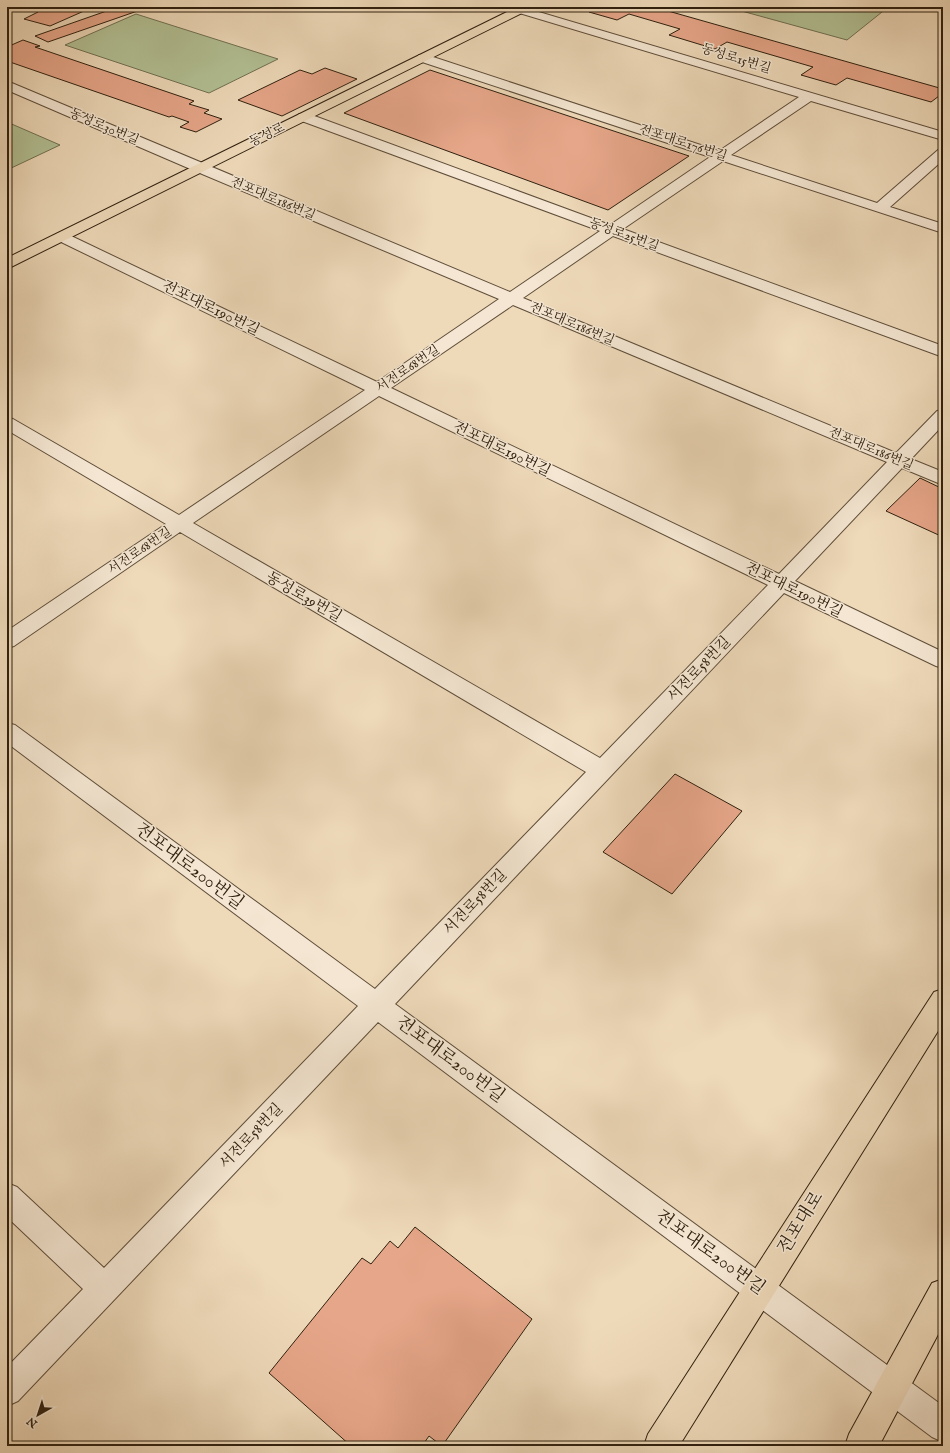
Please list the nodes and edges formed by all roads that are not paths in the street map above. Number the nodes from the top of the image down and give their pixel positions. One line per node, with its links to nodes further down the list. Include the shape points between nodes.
1 (523, 9): 2 (main road, 동성로); 4 (street, 동성로15번길)
2 (423, 58): 5 (main road, 동성로); 8 (street, 전포대로176번길)
3 (7, 86): 9 (street, 동성로30번길)
4 (809, 96): 6 (street, 동성로15번길); 8 (street, 서전로68번길)
5 (304, 117): 9 (main road, 동성로); 12 (street, 동성로25번길)
6 (943, 136)
7 (943, 153): 10 (street)
8 (721, 156): 10 (street, 전포대로176번길); 12 (street, 서전로68번길)
9 (200, 168): 13 (main road, 동성로); 15 (street, 전포대로186번길)
10 (880, 208): 11 (street, 전포대로176번길)
11 (943, 229)
12 (611, 230): 15 (street, 서전로68번길); 16 (street, 동성로25번길)
13 (62, 237): 14 (main road, 동성로); 17 (street, 전포대로190번길)
14 (7, 264)
15 (511, 298): 17 (street, 서전로68번길); 20 (street, 전포대로186번길)
16 (943, 352)
17 (378, 389): 22 (street, 서전로68번길); 23 (street, 전포대로190번길)
18 (943, 415): 20 (street, 서전로58번길)
19 (7, 423): 22 (street, 동성로39번길)
20 (899, 461): 21 (street, 전포대로186번길); 23 (street, 서전로58번길)
21 (943, 479)
22 (179, 524): 24 (street, 서전로68번길); 27 (street, 동성로39번길)
23 (781, 583): 25 (street, 전포대로190번길); 27 (street, 서전로58번길)
24 (7, 641)
25 (943, 661)
26 (7, 731): 29 (street, 전포대로200번길)
27 (602, 770): 29 (street, 서전로58번길)
28 (943, 1000): 31 (main road, 전포대로)
29 (376, 1006): 31 (street, 전포대로200번길); 32 (street, 서전로58번길)
30 (7, 1197): 32 (street)
31 (759, 1289): 34 (street, 전포대로200번길); 37 (main road, 전포대로)
32 (104, 1290): 35 (street, 서전로58번길)
33 (943, 1294): 34 (main road)
34 (892, 1388): 36 (street, 전포대로200번길); 38 (main road)
35 (7, 1390)
36 (943, 1426)
37 (660, 1446)
38 (861, 1446)

